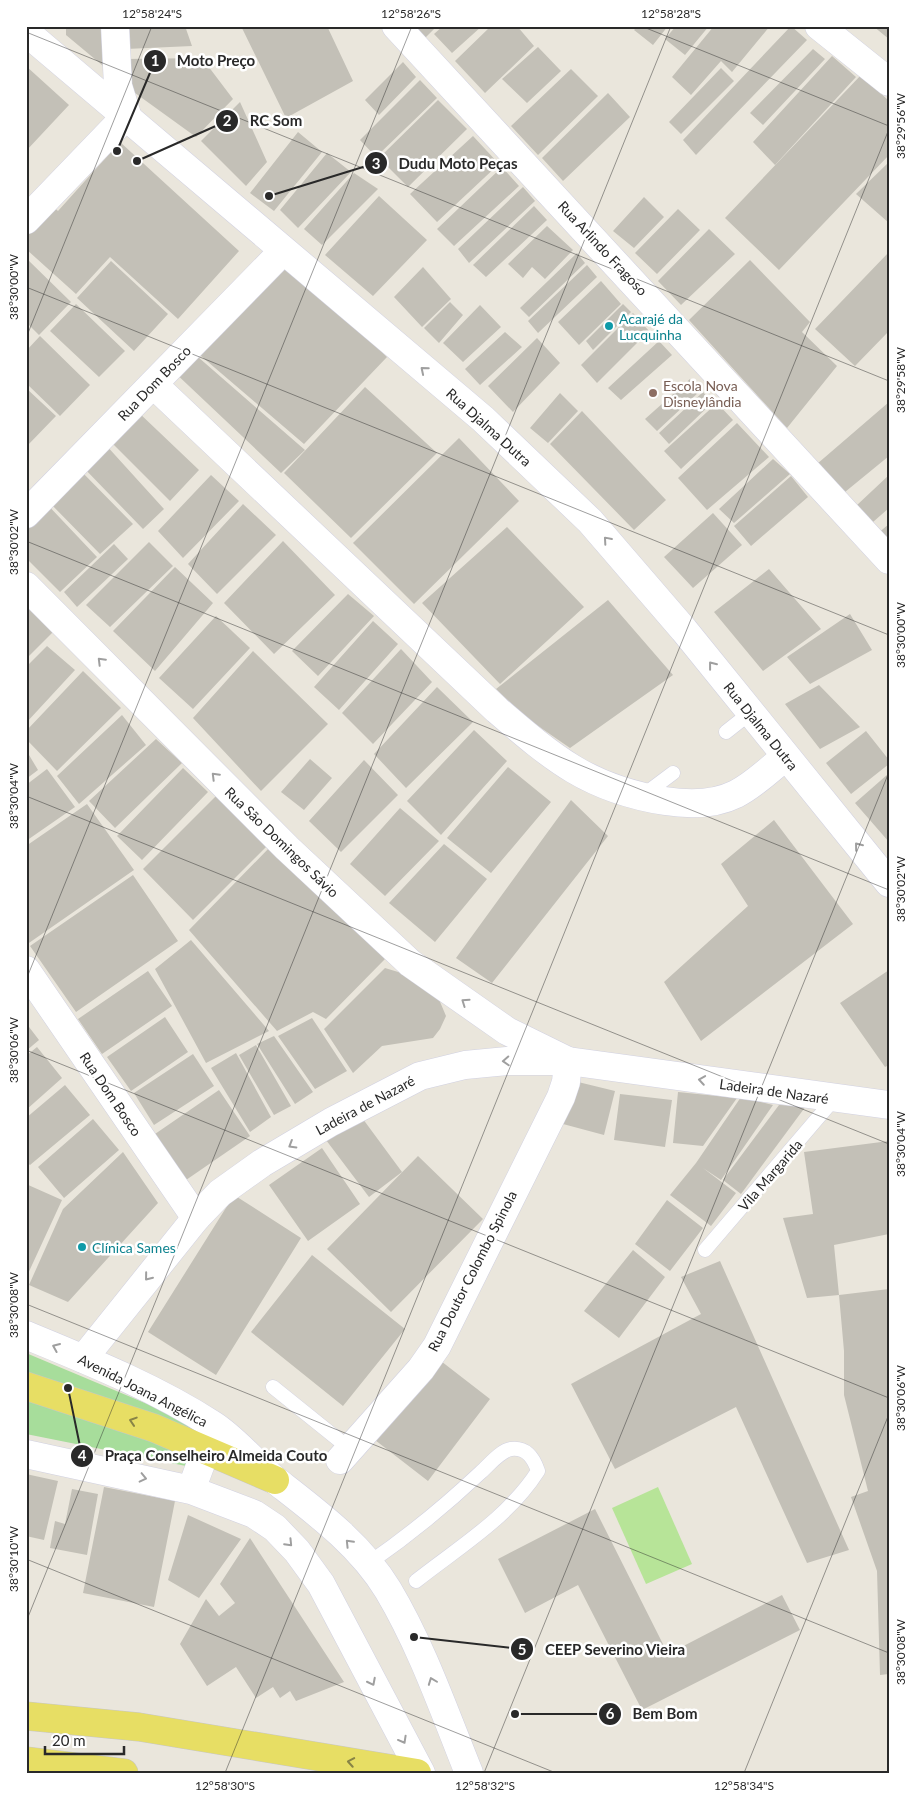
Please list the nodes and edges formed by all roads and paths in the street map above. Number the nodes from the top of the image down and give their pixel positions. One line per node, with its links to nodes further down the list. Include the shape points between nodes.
1 (116, 26): 6 (street, via 118,86)
2 (396, 26): 11 (street, Rua Arlindo Fragoso)
3 (819, 26): 5 (street)
4 (26, 32): 6 (street, Rua Djalma Dutra)
5 (889, 82)
6 (127, 115): 7 (street); 8 (street, Rua Djalma Dutra)
7 (26, 220)
8 (282, 251): 9 (street, Rua Dom Bosco); 13 (street, Rua Djalma Dutra, one-way to 8, via 590,521 483,419)
9 (153, 384): 10 (street, Rua Dom Bosco); 17 (street, via 497,710 549,754 587,778)
10 (26, 514)
11 (889, 560)
12 (26, 586): 20 (street, Rua São Domingos Sávio, one-way to 12, via 507,1031 410,962 287,848)
13 (750, 713): 14 (lane); 15 (street, Rua Djalma Dutra)
14 (726, 732)
15 (785, 757): 17 (street, via 737,794 710,803 679,803); 18 (street, Rua Djalma Dutra, one-way to 15)
16 (673, 772): 17 (lane)
17 (641, 797)
18 (889, 883)
19 (26, 970): 23 (street, Rua Dom Bosco)
20 (568, 1061): 21 (street, Ladeira de Nazaré, one-way to 20); 23 (street, Ladeira de Nazaré, one-way to 23, via 506,1060 465,1065 420,1076 331,1122 262,1163 220,1192); 31 (street, Rua Doutor Colombo Spinola, via 561,1096 437,1346)
21 (834, 1099): 22 (street, Ladeira de Nazaré); 24 (lane, Vila Margarida)
22 (889, 1105)
23 (196, 1218): 26 (street, Ladeira de Nazaré, one-way to 26)
24 (705, 1250)
25 (26, 1335): 26 (street, Avenida Joana Angélica, one-way to 25)
26 (83, 1359): 32 (street, Avenida Joana Angélica, via 215,1426)
27 (26, 1386): 29 (main road, one-way to 27, via 154,1428)
28 (273, 1387): 31 (lane)
29 (206, 1450): 32 (main road); 33 (street)
30 (26, 1454): 33 (street, one-way to 33)
31 (345, 1455)
32 (275, 1480): 34 (street, Avenida Joana Angélica, one-way to 32, via 299,1496)
33 (191, 1490): 40 (street, one-way to 40, via 254,1514 275,1528 297,1551 321,1584)
34 (369, 1564): 35 (lane, via 457,1495 495,1459 511,1449 525,1451 534,1460 538,1471 520,1496 482,1531); 41 (street, Avenida Joana Angélica, one-way to 34, via 428,1669 387,1590)
35 (416, 1581)
36 (26, 1716): 39 (main road, one-way to 36, via 139,1727)
37 (26, 1761): 38 (main road)
38 (124, 1773)
39 (417, 1773)
40 (421, 1773)
41 (468, 1773)

